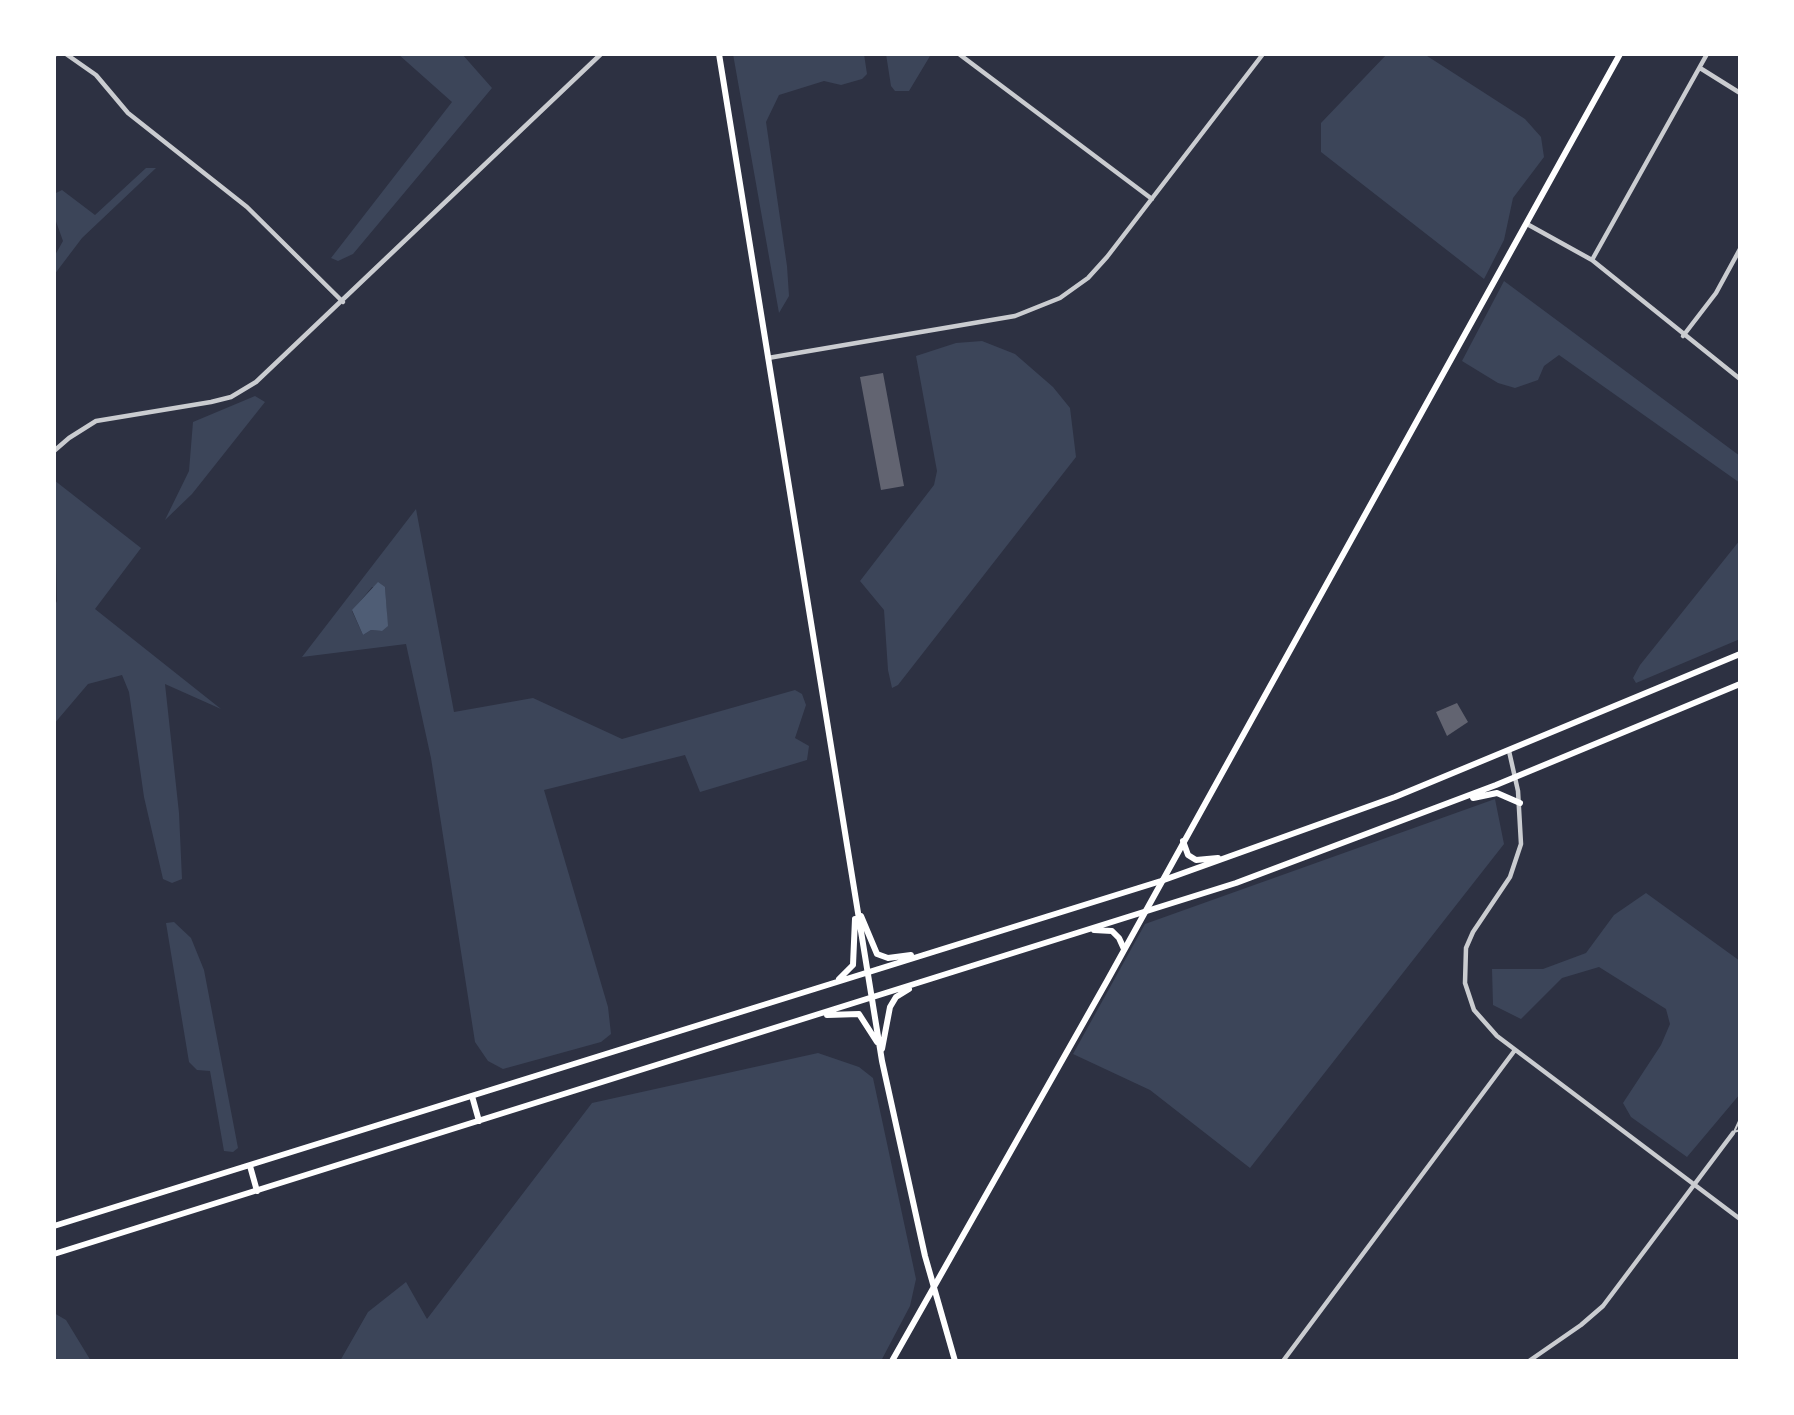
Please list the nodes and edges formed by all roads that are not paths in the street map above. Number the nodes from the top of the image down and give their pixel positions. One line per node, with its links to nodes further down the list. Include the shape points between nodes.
1 (66, 54): 14 (street, via 96,75 128,113 247,207)
2 (601, 54): 14 (street)
3 (719, 54): 16 (main road)
4 (959, 54): 10 (street)
5 (1263, 54): 10 (street)
6 (1620, 54): 11 (main road)
7 (1707, 54): 8 (street)
8 (1700, 68): 9 (street); 13 (street)
9 (1740, 93)
10 (1152, 199): 16 (street, via 1088,278 1046,305 992,321)
11 (1527, 224): 13 (street); 25 (main road)
12 (1740, 248): 15 (street, via 1716,293)
13 (1592, 260): 15 (street)
14 (343, 302): 18 (street, via 256,382 231,397 96,421)
15 (1683, 336): 17 (street)
16 (768, 358): 28 (main road)
17 (1740, 379)
18 (54, 452)
19 (1740, 654): 21 (main road)
20 (1740, 684): 22 (main road)
21 (1509, 751): 22 (street); 26 (main road)
22 (1516, 777): 23 (main road); 24 (street)
23 (1451, 803): 24 (main road, via 1497,793); 29 (main road)
24 (1520, 803): 38 (street, via 1521,844 1515,868 1469,939 1464,975 1478,1017)
25 (1183, 841): 26 (main road, via 1188,855 1200,861); 27 (main road)
26 (1244, 852): 27 (main road)
27 (1161, 881): 29 (main road); 32 (main road)
28 (856, 903): 32 (main road, via 880,957); 33 (main road); 34 (main road, via 853,965)
29 (1144, 913): 30 (main road); 31 (main road)
30 (1089, 930): 31 (main road, via 1112,931); 35 (main road)
31 (1124, 949): 51 (main road)
32 (930, 953): 33 (main road)
33 (867, 973): 34 (main road); 36 (main road)
34 (835, 983): 40 (main road)
35 (919, 983): 36 (main road); 39 (main road, via 891,1003)
36 (872, 997): 37 (main road); 39 (main road)
37 (811, 1017): 39 (main road, via 856,1012); 42 (main road)
38 (1516, 1050): 46 (street); 54 (street)
39 (881, 1052): 51 (main road)
40 (472, 1096): 42 (main road); 45 (main road)
41 (1740, 1119): 44 (lane)
42 (479, 1121): 47 (main road)
43 (1740, 1130): 44 (lane)
44 (1733, 1133): 46 (street)
45 (250, 1166): 47 (main road); 49 (main road)
46 (1695, 1185): 48 (street); 55 (street, via 1603,1306)
47 (257, 1191): 50 (main road)
48 (1740, 1219)
49 (54, 1226)
50 (54, 1254)
51 (933, 1289): 52 (main road); 53 (main road)
52 (892, 1361)
53 (955, 1361)
54 (1283, 1361)
55 (1529, 1361)

